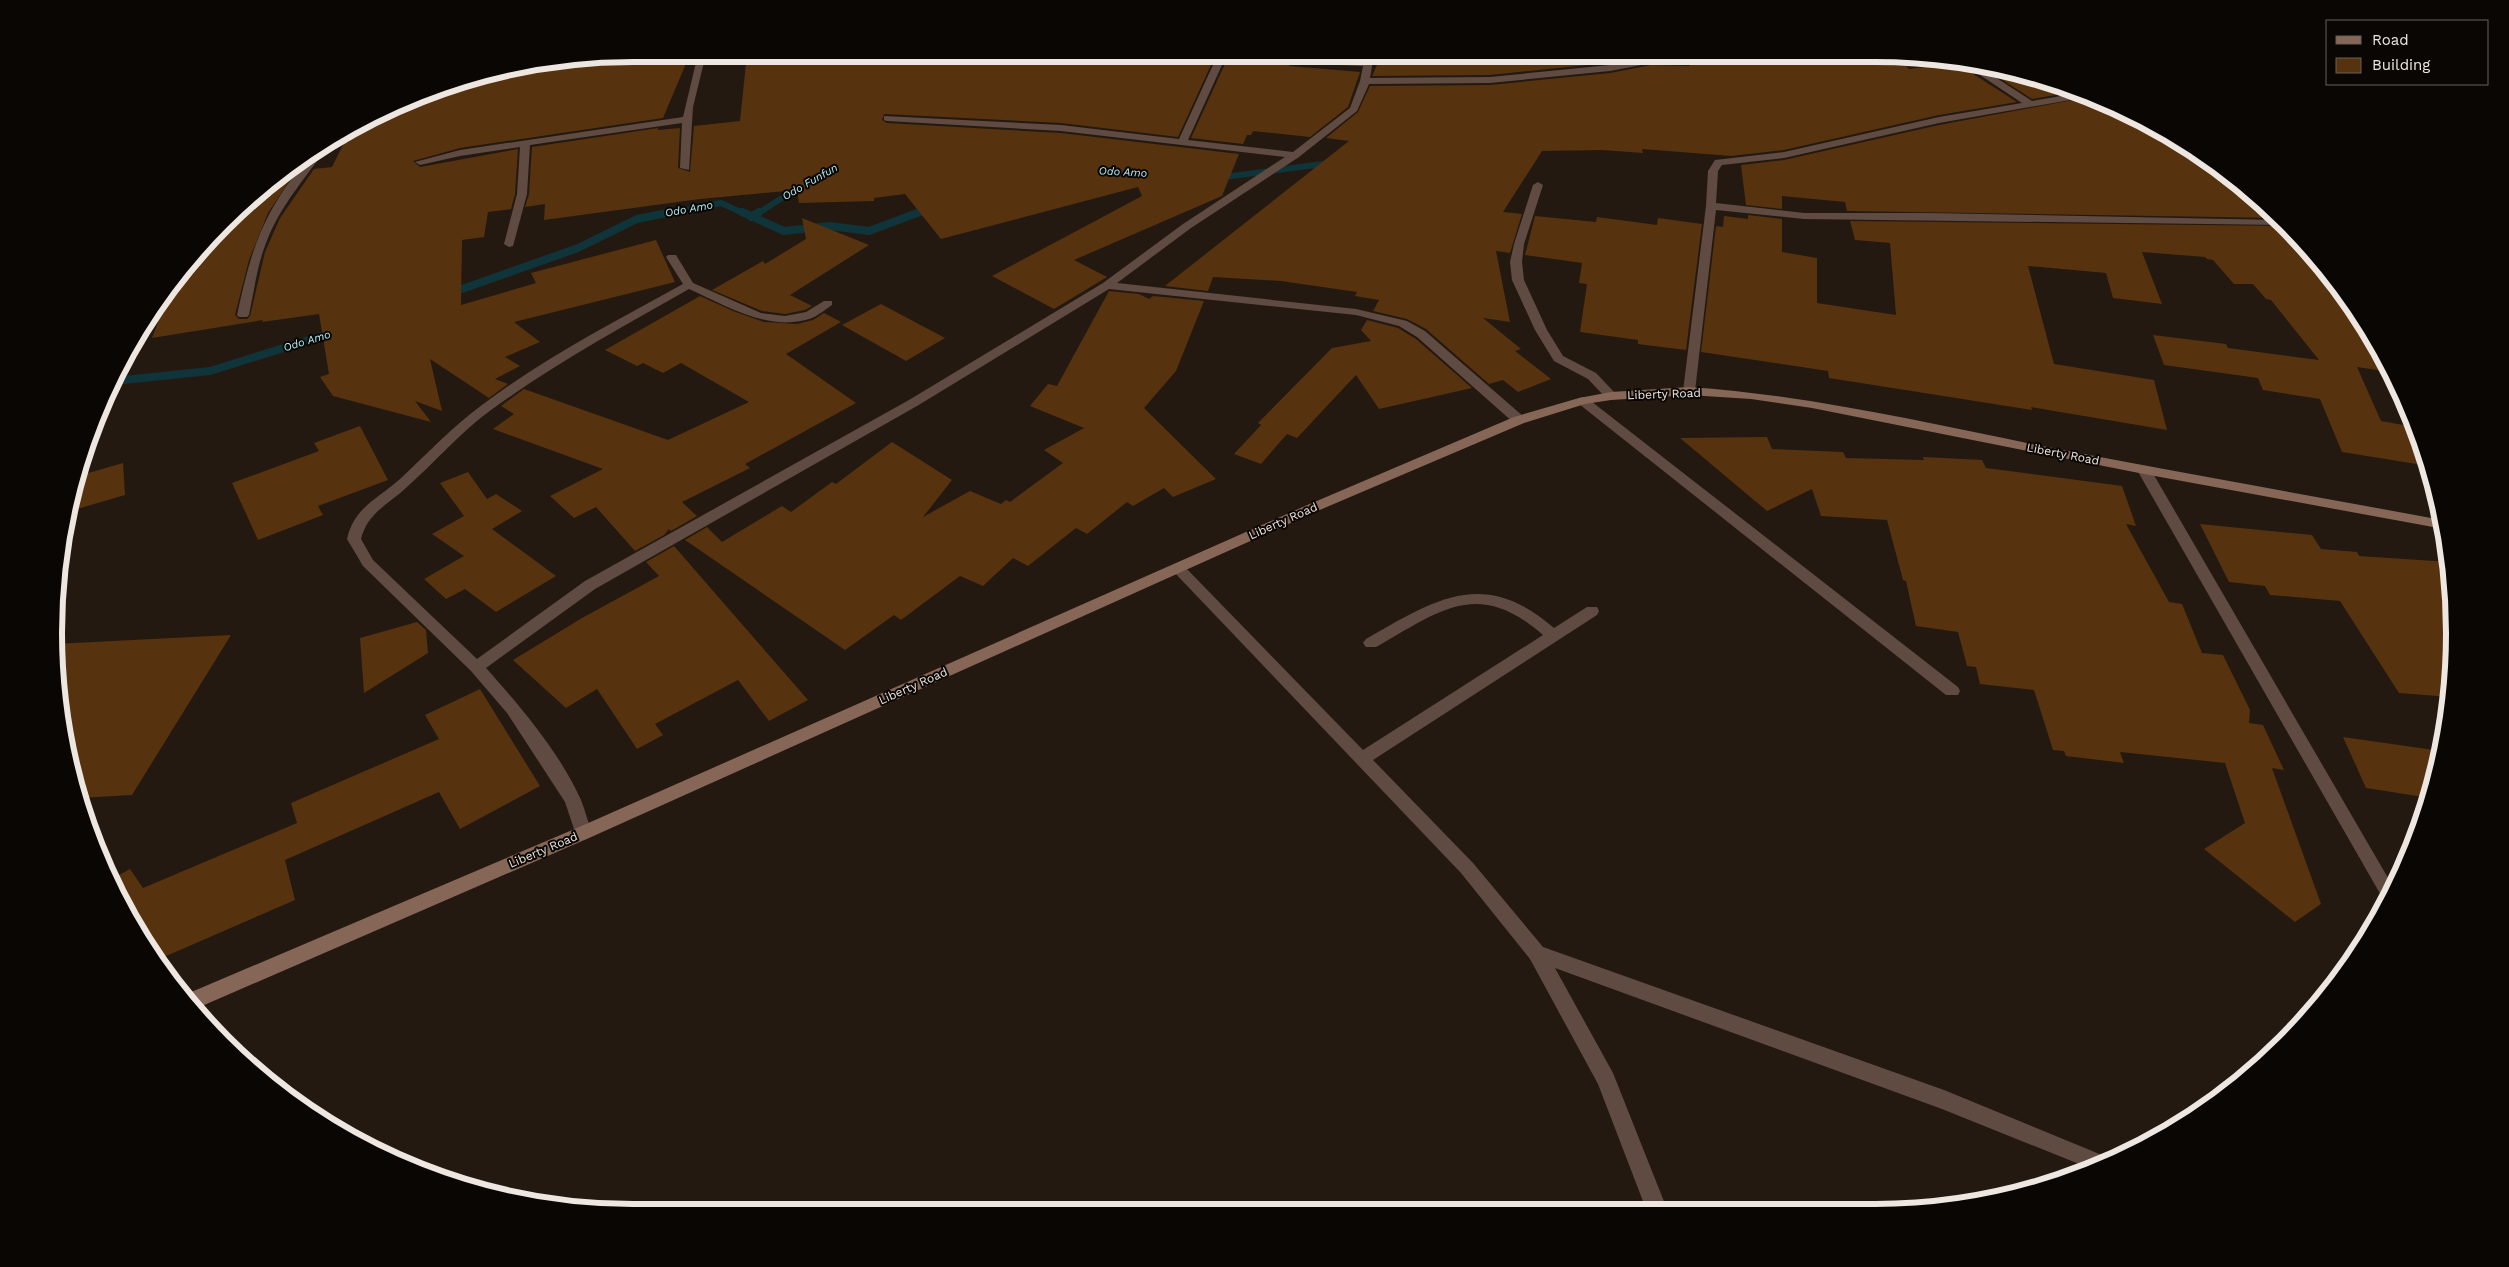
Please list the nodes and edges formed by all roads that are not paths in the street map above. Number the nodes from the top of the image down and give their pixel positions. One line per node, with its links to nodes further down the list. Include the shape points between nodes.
1 (700, 62): 10 (street)
2 (1219, 62): 11 (street)
3 (1368, 62): 6 (street)
4 (1641, 62): 6 (street, via 1490,80)
5 (1982, 72): 8 (street)
6 (1365, 82): 13 (street, via 1354,109)
7 (2070, 97): 8 (street)
8 (2030, 104): 18 (street, via 1939,120 1784,155 1720,162 1713,171)
9 (887, 118): 11 (street, via 1017,124)
10 (687, 120): 12 (street); 16 (street)
11 (1183, 140): 13 (street)
12 (525, 145): 14 (street); 20 (street, via 522,194)
13 (1295, 154): 23 (street, via 1187,226)
14 (420, 162)
15 (309, 164): 25 (street, via 264,233)
16 (685, 168)
17 (1538, 185): 27 (street, via 1519,244 1518,280 1558,358 1592,376)
18 (1711, 206): 19 (street, via 1844,217); 26 (street)
19 (2272, 223)
20 (509, 244)
21 (672, 257): 22 (street)
22 (689, 285): 24 (street, via 759,316 784,319 809,315); 36 (street, via 574,349 485,408 405,482 372,507 357,525 354,539 368,563)
23 (1107, 285): 29 (street, via 1347,311 1403,323 1422,334); 36 (street, via 913,403 590,585)
24 (828, 303)
25 (243, 315)
26 (1689, 391): 27 (street, Liberty Road); 30 (street, Liberty Road, via 1751,395 1812,404)
27 (1611, 396): 28 (street, Liberty Road)
28 (1583, 401): 29 (street, Liberty Road); 37 (street)
29 (1519, 420): 32 (street, Liberty Road)
30 (2144, 470): 31 (street, Liberty Road); 40 (street)
31 (2436, 525)
32 (1178, 568): 38 (street); 39 (street, Liberty Road)
33 (1592, 611): 34 (street)
34 (1554, 636): 35 (street, via 1513,605 1467,598 1438,606); 38 (street)
35 (1371, 643)
36 (476, 667): 39 (street, via 513,710 552,767 573,801)
37 (1952, 691)
38 (1363, 758): 41 (street, via 1467,868)
39 (583, 833): 42 (street, Liberty Road)
40 (2386, 890)
41 (1537, 952): 43 (street, via 1944,1100); 44 (street, via 1606,1080)
42 (196, 1000)
43 (2095, 1161)
44 (1654, 1204)

